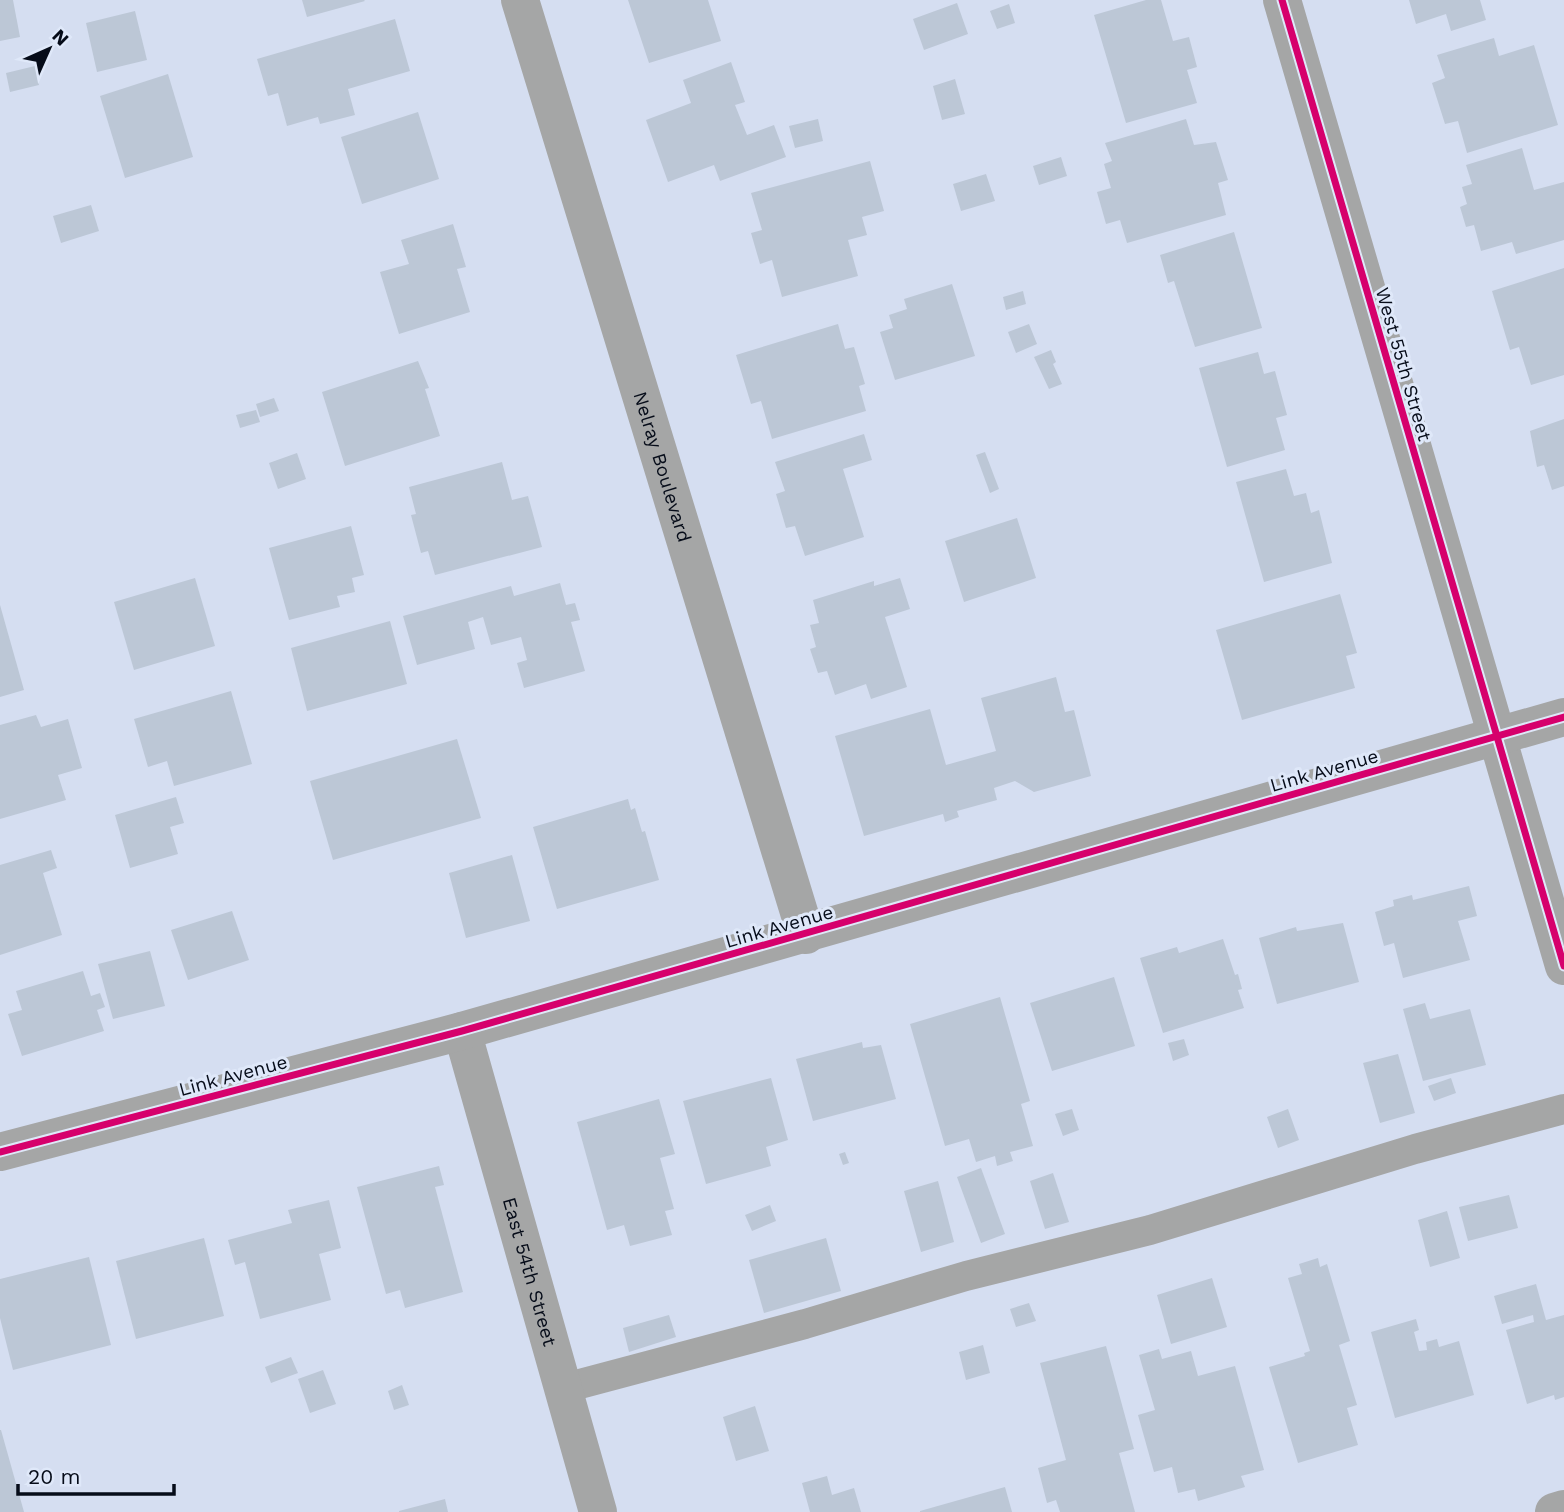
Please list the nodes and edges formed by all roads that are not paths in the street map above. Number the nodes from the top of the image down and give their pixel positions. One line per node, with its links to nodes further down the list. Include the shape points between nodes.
1 (520, 0): 5 (street, Nelray Boulevard)
2 (1282, 0): 4 (street, West 55th Street)
3 (1564, 717): 4 (street, Link Avenue)
4 (1497, 737): 5 (street, Link Avenue); 6 (street, West 55th Street)
5 (806, 935): 7 (street, Link Avenue)
6 (1564, 966)
7 (462, 1031): 9 (street, Link Avenue); 10 (street, East 54th Street)
8 (1564, 1109): 10 (lane, via 1150,1230 966,1276)
9 (0, 1152)
10 (561, 1389): 12 (street, East 54th Street)
11 (1564, 1509): 13 (street)
12 (598, 1512)
13 (1554, 1512)

